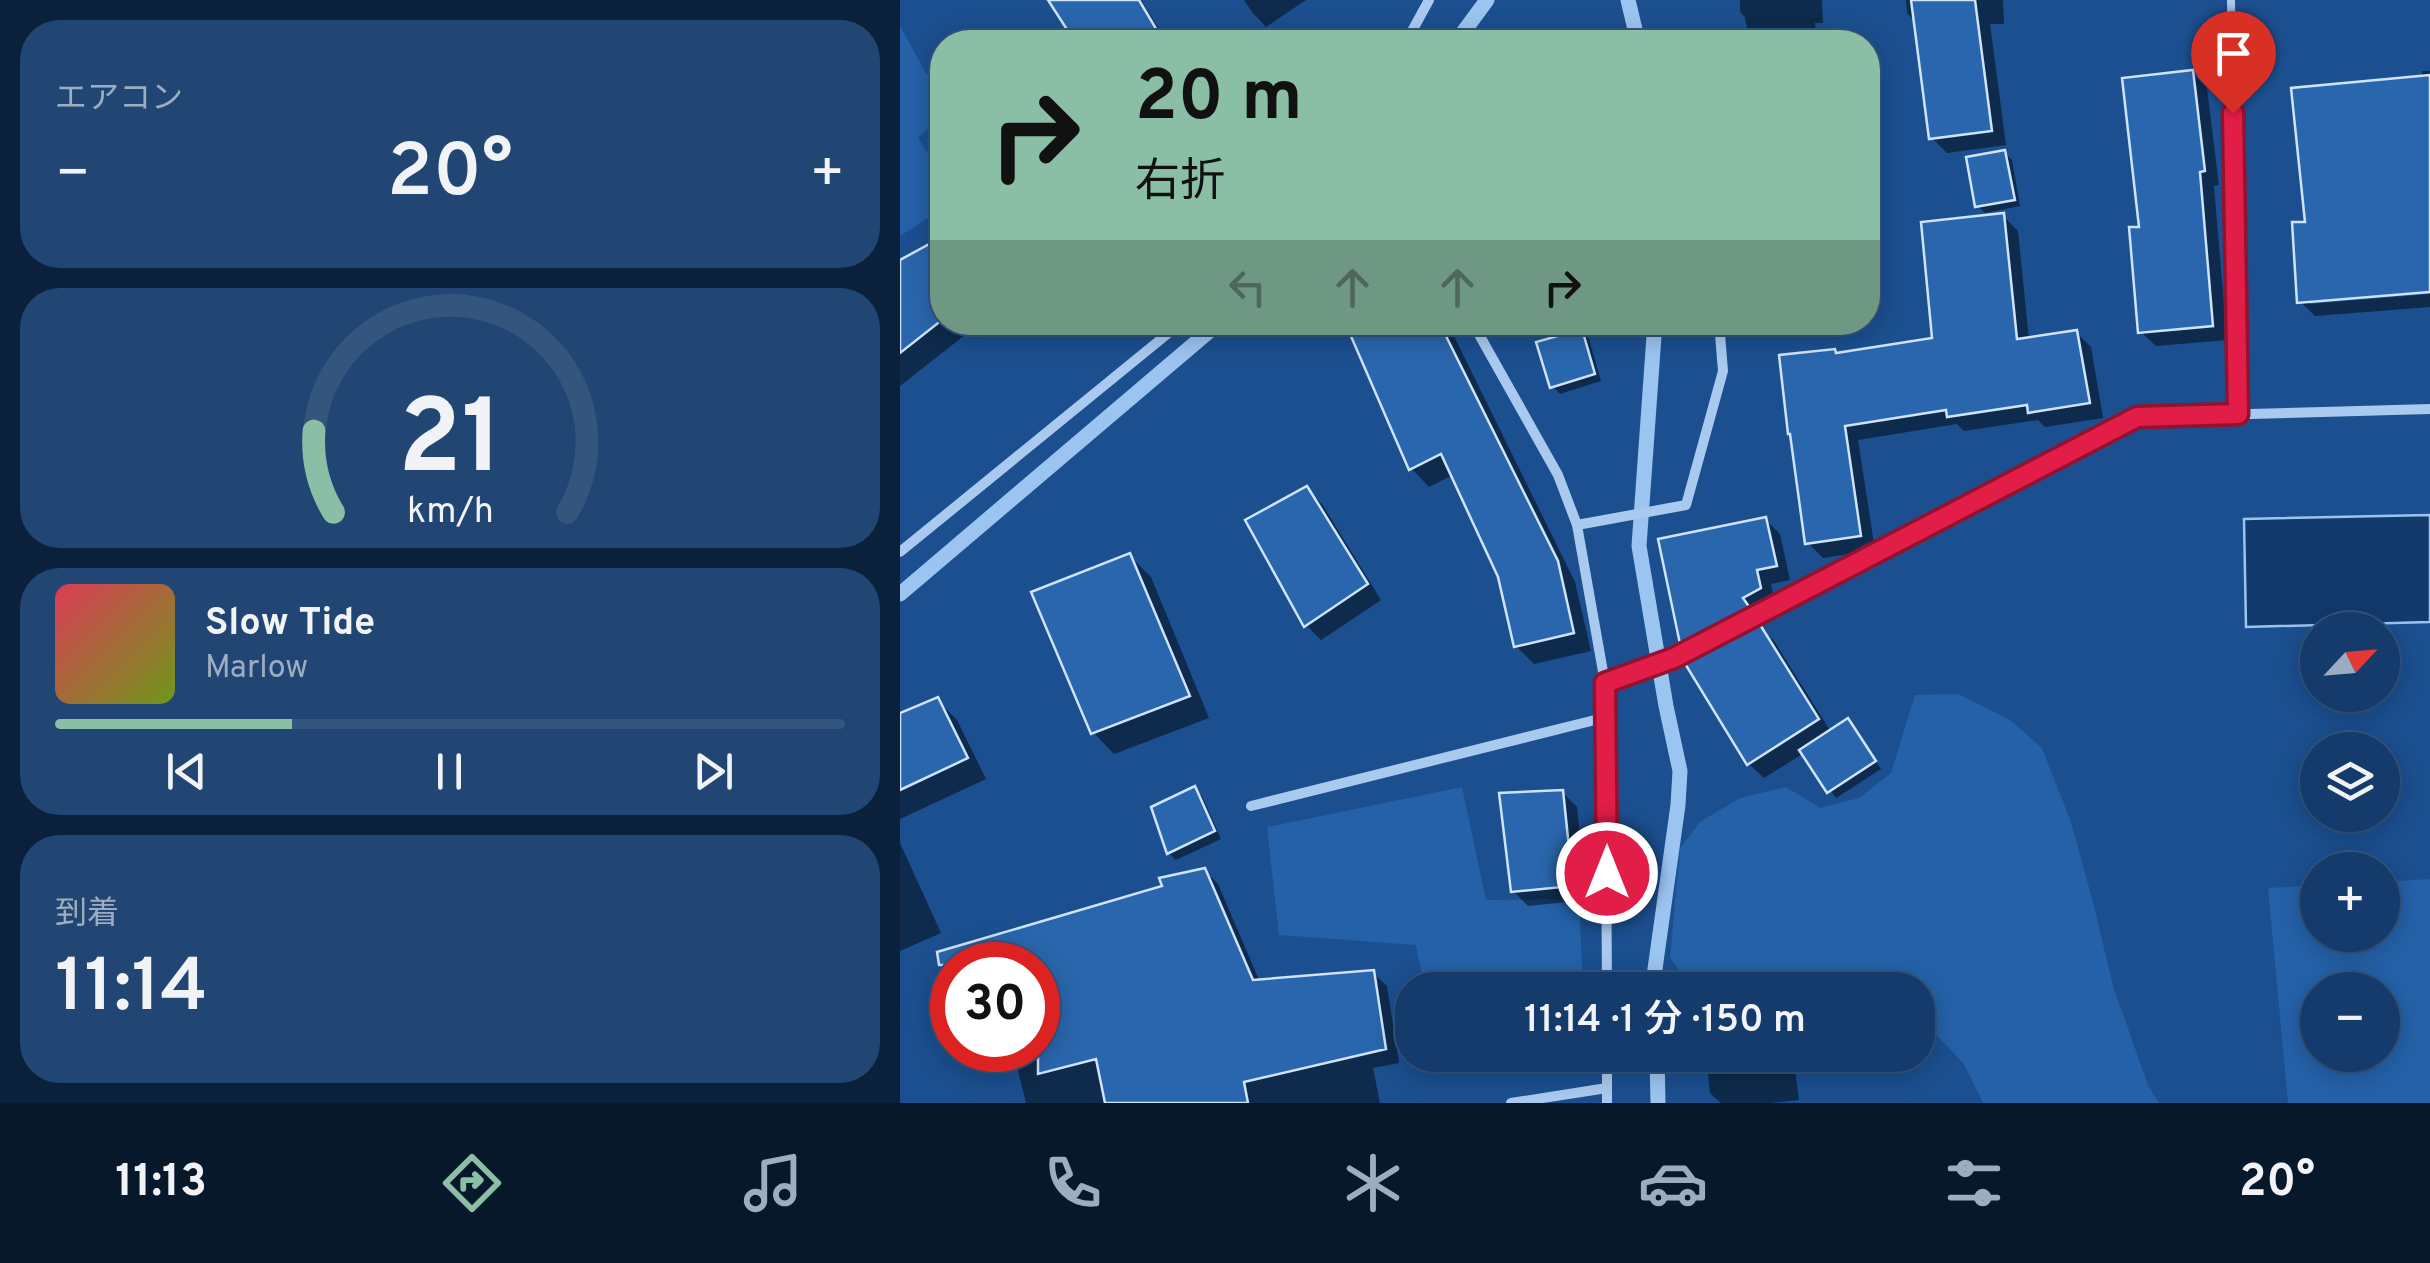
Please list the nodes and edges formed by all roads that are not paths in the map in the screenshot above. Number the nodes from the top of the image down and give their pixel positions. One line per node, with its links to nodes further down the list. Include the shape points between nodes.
1 (1429, 0): 3 (street)
2 (2231, 0): 8 (lane)
3 (1413, 30)
4 (1166, 335): 10 (street)
5 (1479, 335): 9 (street, via 1558,475)
6 (1721, 335): 9 (street, via 1723,371 1686,505)
7 (2430, 409): 8 (street)
8 (2238, 414): 11 (street, via 2137,417 1674,658)
9 (1577, 525): 11 (street)
10 (900, 552)
11 (1605, 683): 12 (street)
12 (1607, 717): 13 (street); 14 (street)
13 (1251, 806)
14 (1607, 972)
15 (1606, 1072): 16 (street)
16 (1606, 1088): 17 (street); 18 (street)
17 (1510, 1103)
18 (1607, 1103)

